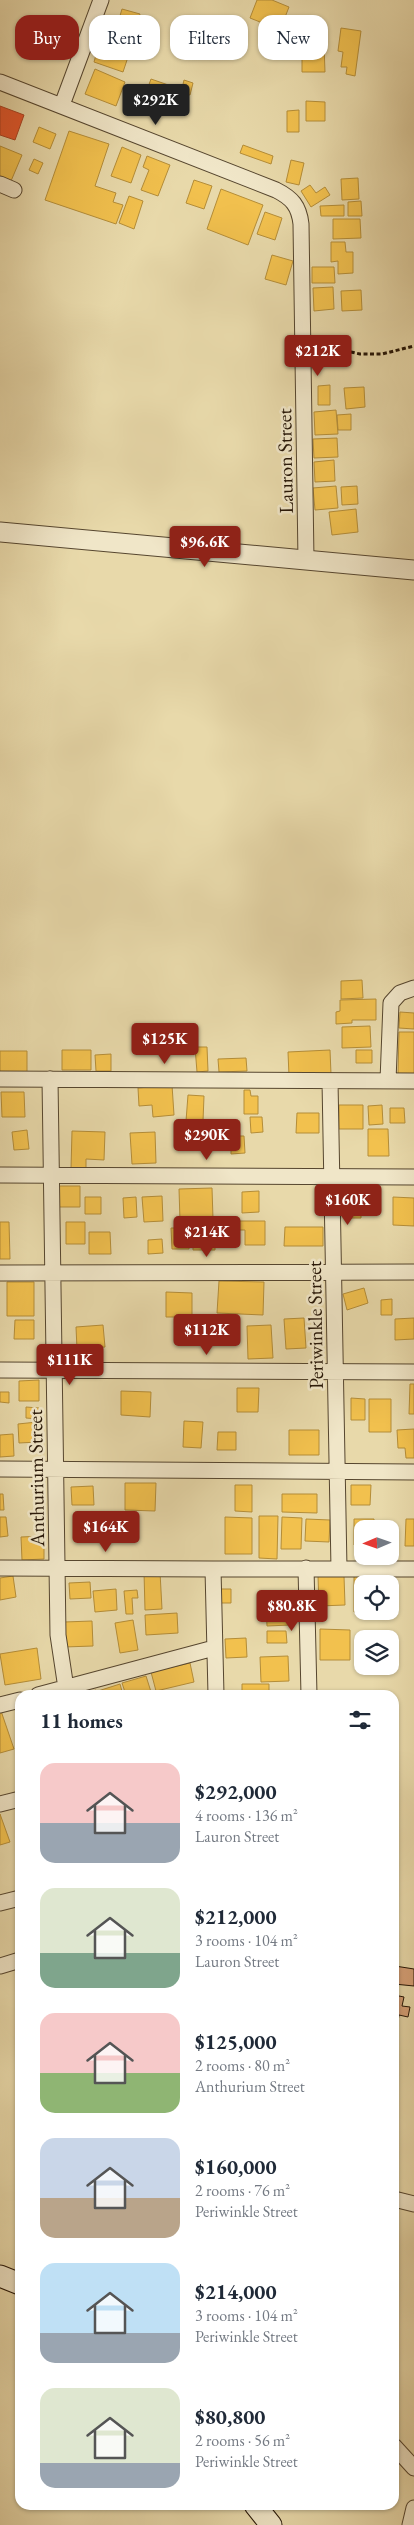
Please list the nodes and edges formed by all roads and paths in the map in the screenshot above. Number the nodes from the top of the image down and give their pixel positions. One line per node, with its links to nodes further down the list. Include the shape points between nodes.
1 (101, 0): 3 (street)
2 (0, 82): 3 (street, Lauron Street)
3 (62, 105): 4 (street, Lauron Street, via 276,190 295,202 301,224)
4 (303, 344): 5 (path, via 360,354 382,354); 7 (street, Lauron Street)
5 (414, 346)
6 (0, 532): 7 (street)
7 (306, 560): 8 (street)
8 (414, 570)
9 (414, 988): 13 (street, via 400,992 391,1003)
10 (0, 1079): 11 (street)
11 (50, 1080): 12 (street); 16 (street, Anthurium Street)
12 (330, 1081): 13 (street); 17 (street, Periwinkle Street)
13 (388, 1081): 14 (street)
14 (414, 1082)
15 (0, 1176): 16 (street)
16 (52, 1176): 17 (street); 21 (street, Anthurium Street)
17 (332, 1177): 18 (street); 22 (street, Periwinkle Street)
18 (414, 1177)
19 (414, 1272): 22 (street)
20 (0, 1273): 21 (street)
21 (53, 1273): 22 (street); 24 (street, Anthurium Street)
22 (334, 1273): 25 (street, Periwinkle Street)
23 (0, 1370): 24 (street)
24 (55, 1370): 25 (street); 28 (street, Anthurium Street)
25 (336, 1372): 26 (street); 29 (street, Periwinkle Street)
26 (414, 1372)
27 (0, 1469): 28 (street)
28 (56, 1470): 29 (street); 32 (street, Anthurium Street)
29 (338, 1472): 30 (street); 35 (street, Periwinkle Street)
30 (414, 1472)
31 (0, 1568): 32 (street)
32 (57, 1568): 34 (street); 38 (street, Anthurium Street, via 58,1635)
33 (306, 1568): 34 (street); 35 (street); 41 (street)
34 (212, 1569): 37 (street)
35 (339, 1569): 36 (street)
36 (414, 1569)
37 (214, 1648): 39 (street); 40 (street)
38 (66, 1690)
39 (69, 1690)
40 (216, 1690)
41 (309, 1690)
42 (15, 1701): 43 (street)
43 (0, 1705)
44 (15, 1800): 45 (street)
45 (0, 1804)
46 (15, 1899): 47 (street)
47 (0, 1903)
48 (15, 1962): 49 (street)
49 (0, 1966)
50 (399, 2201): 51 (street)
51 (414, 2204)
52 (0, 2276): 53 (main road)
53 (15, 2282)
54 (399, 2452): 55 (street)
55 (414, 2468)
56 (414, 2508): 59 (street)
57 (259, 2510): 58 (main road)
58 (271, 2525)
59 (410, 2525)

